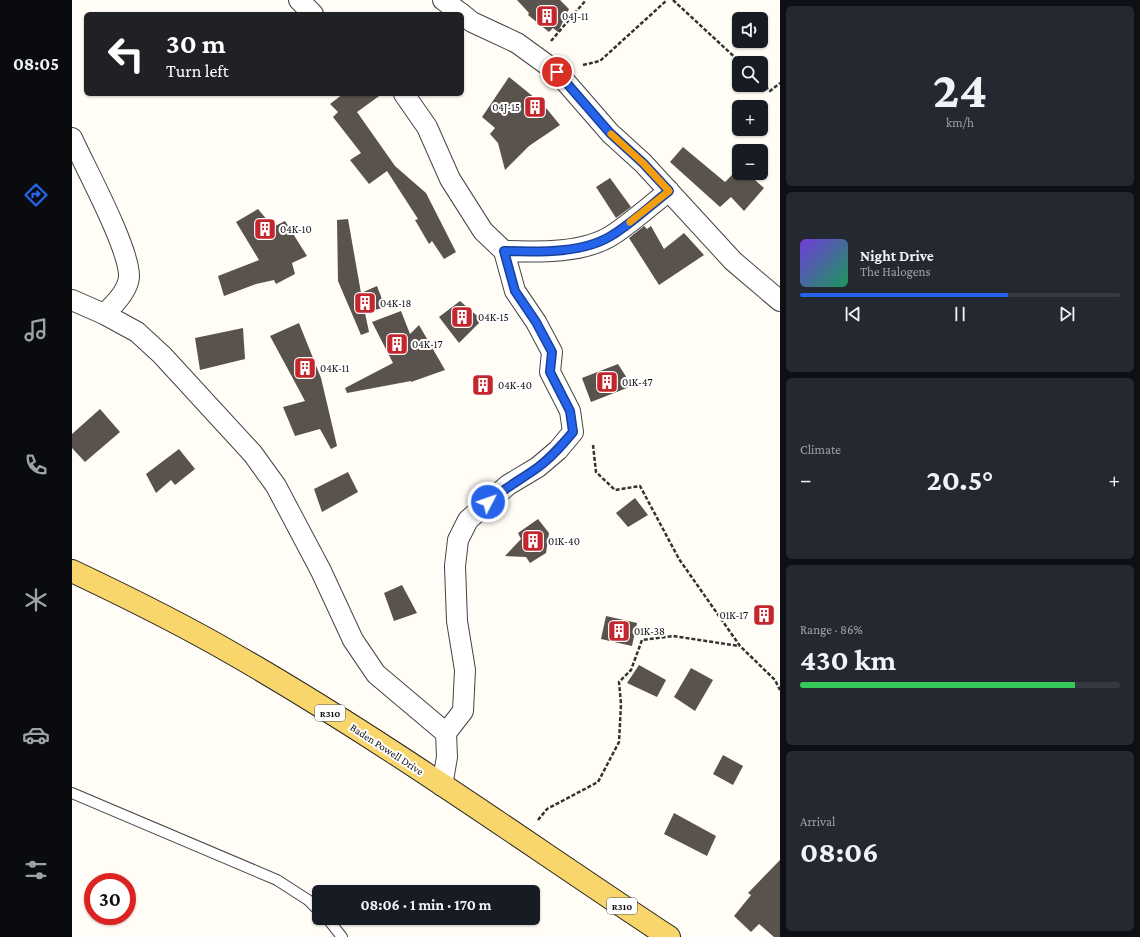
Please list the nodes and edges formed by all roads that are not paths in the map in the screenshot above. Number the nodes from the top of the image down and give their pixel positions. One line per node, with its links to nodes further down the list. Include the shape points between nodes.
1 (299, 0): 3 (street)
2 (443, 0): 4 (street)
3 (310, 12)
4 (459, 12)
5 (464, 16): 8 (street, via 472,22 517,43 557,72 610,133)
6 (405, 96): 9 (street, via 427,127 450,179 484,231)
7 (72, 138): 12 (street, via 125,255 129,277 118,301)
8 (669, 191): 9 (street, via 613,235 588,245 553,252); 11 (street, via 733,261)
9 (504, 251): 14 (street, via 515,291 552,352 550,372 570,411 573,432 558,450 538,467 508,485 468,520 458,540 455,566 457,621 465,670 463,711)
10 (72, 300): 12 (street)
11 (780, 301)
12 (104, 314): 14 (street, via 137,332 162,355 253,454 276,486 357,646 376,674)
13 (72, 571): 15 (main road, Baden Powell Drive / R310, via 126,596 235,654 398,755)
14 (446, 733): 15 (street, via 447,756)
15 (442, 786): 20 (main road, Baden Powell Drive / R310)
16 (72, 793): 17 (lane, via 277,880)
17 (312, 904)
18 (333, 925): 19 (lane)
19 (342, 937)
20 (669, 937)

